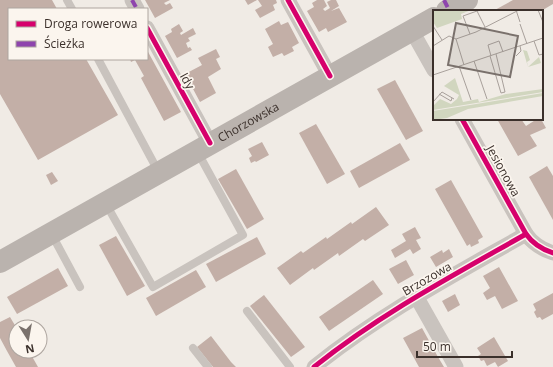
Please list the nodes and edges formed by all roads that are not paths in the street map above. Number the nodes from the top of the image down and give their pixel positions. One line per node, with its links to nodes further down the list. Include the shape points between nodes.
1 (288, 0): 7 (street)
2 (433, 18): 4 (main road, Chorzowska)
3 (148, 30): 9 (street, Idy)
4 (412, 31): 6 (street); 7 (main road, Chorzowska)
5 (99, 60): 10 (lane)
6 (433, 68)
7 (330, 76): 9 (main road, Chorzowska)
8 (463, 120): 13 (street, Jesionowa)
9 (204, 147): 10 (main road, Chorzowska); 11 (lane, via 243,235 153,286)
10 (158, 172): 11 (main road, Chorzowska)
11 (105, 203): 12 (main road, Chorzowska)
12 (51, 233): 15 (main road, Chorzowska); 16 (lane)
13 (526, 234): 14 (street, via 537,246); 17 (street, Brzozowa)
14 (553, 253)
15 (0, 262)
16 (80, 287)
17 (416, 296): 22 (street, Brzozowa, via 342,344); 23 (street, Brzozowa)
18 (247, 311): 21 (lane)
19 (193, 348): 20 (lane)
20 (208, 367)
21 (290, 367)
22 (314, 367)
23 (456, 367)

